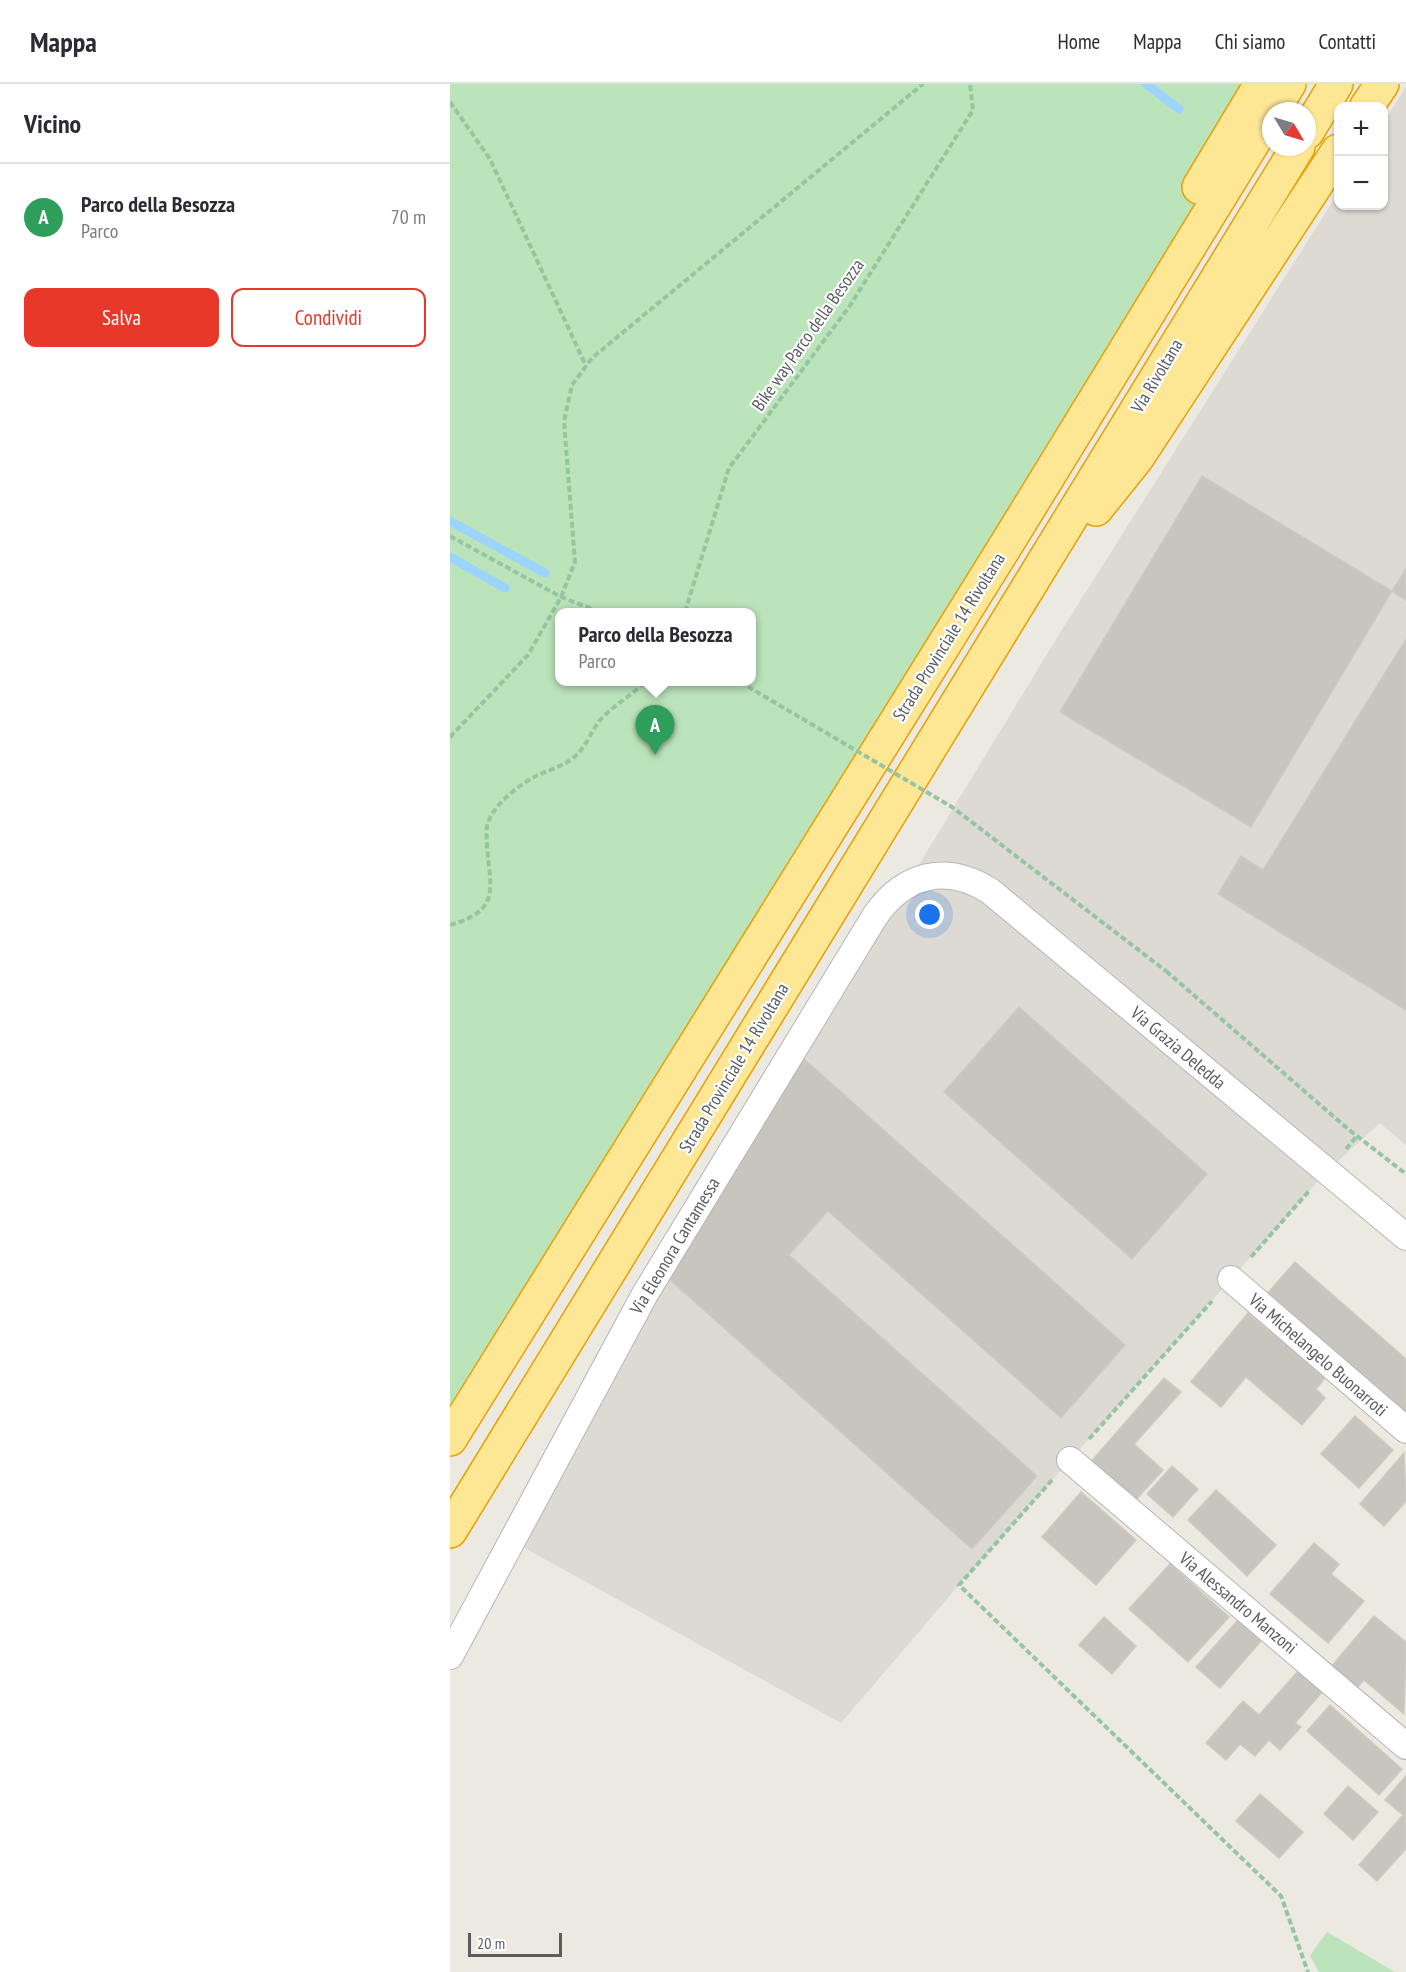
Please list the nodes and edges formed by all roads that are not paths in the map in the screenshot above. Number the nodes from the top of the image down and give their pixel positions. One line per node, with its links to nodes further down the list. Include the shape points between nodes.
1 (1261, 84): 11 (highway, via 1072,398)
2 (1288, 84): 5 (highway)
3 (1336, 84): 7 (highway)
4 (1382, 84): 6 (highway)
5 (1277, 102)
6 (1371, 102)
7 (1316, 117)
8 (1262, 127): 11 (highway)
9 (1292, 156): 12 (highway, Via Rivoltana)
10 (1335, 156): 12 (highway, via 1137,458)
11 (1011, 537): 17 (highway, Strada Provinciale 14 Rivoltana)
12 (1017, 605): 19 (highway, Strada Provinciale 14 Rivoltana)
13 (942, 875): 14 (street, Via Grazia Deledda, via 974,881 990,891); 20 (street, Via Eleonora Cantamessa, via 923,876 906,885 886,900 875,916 645,1294)
14 (1406, 1237)
15 (1224, 1287): 16 (street, Via Michelangelo Buonarroti)
16 (1406, 1430)
17 (450, 1439)
18 (1077, 1452): 21 (street, Via Alessandro Manzoni)
19 (450, 1531)
20 (450, 1656)
21 (1406, 1746)

